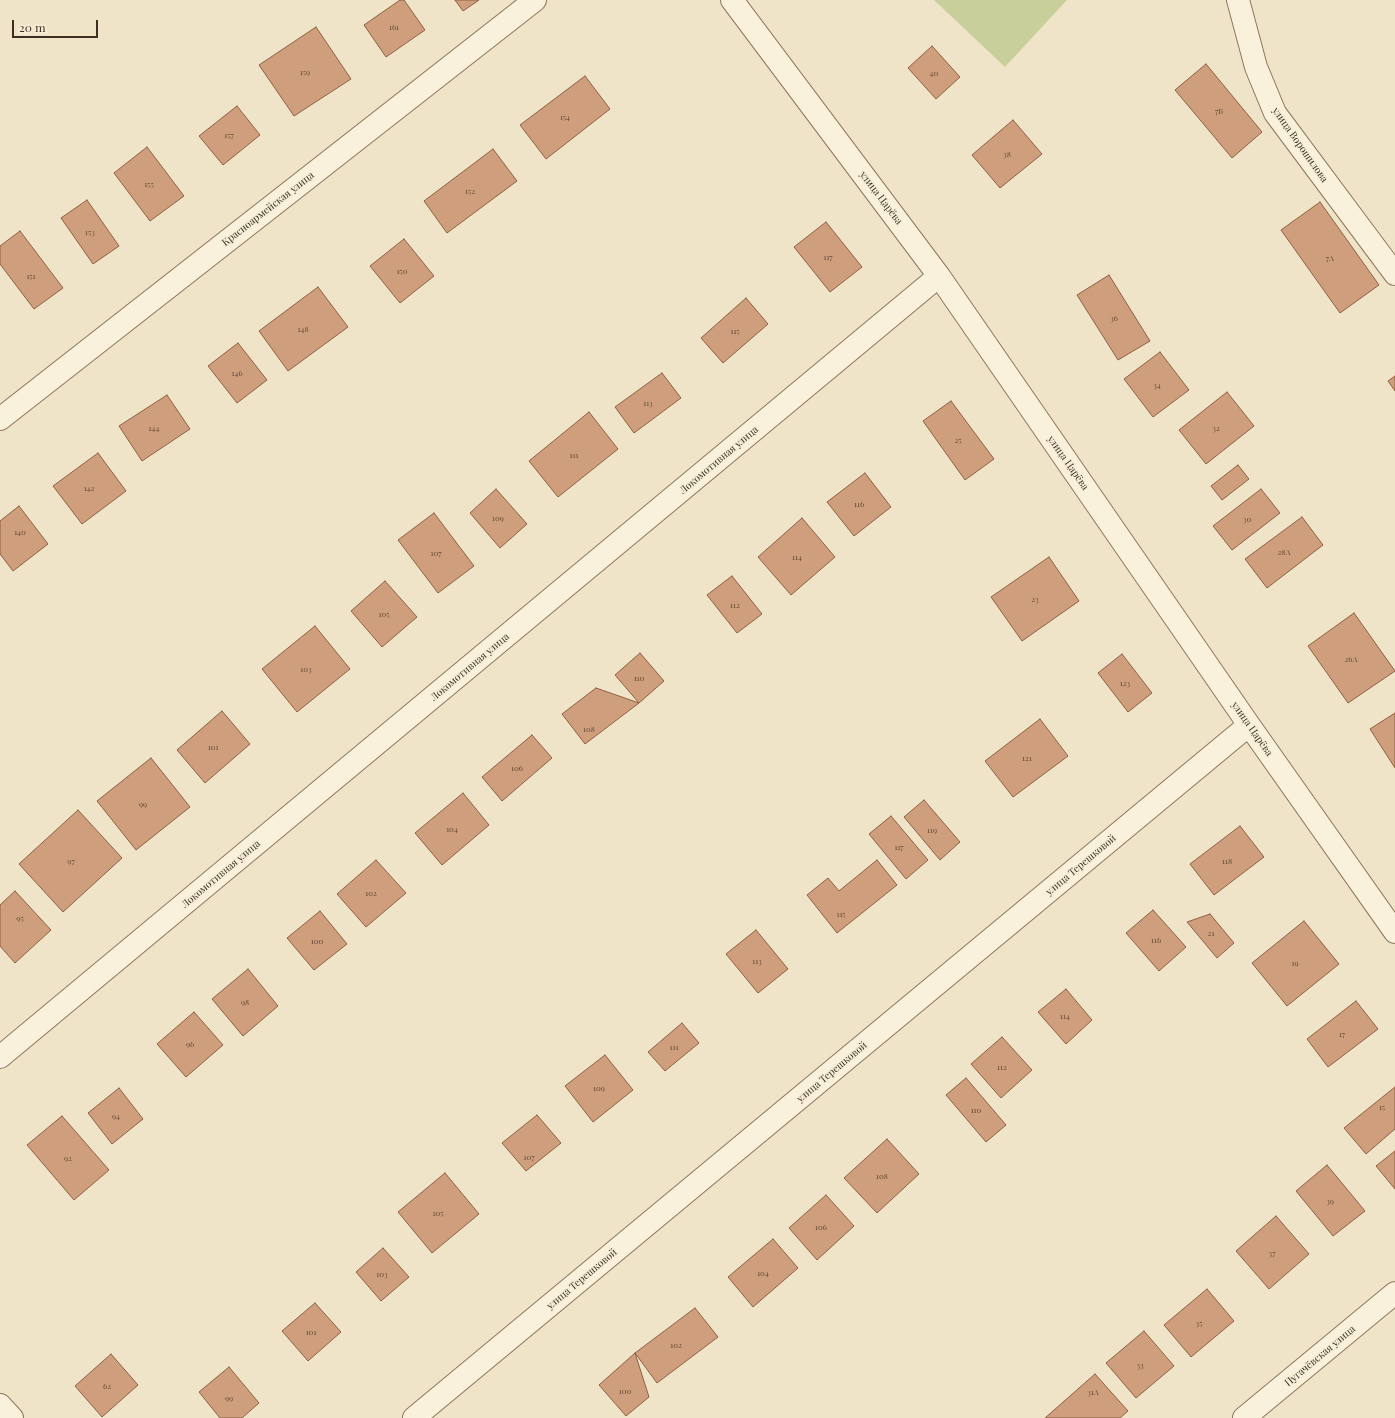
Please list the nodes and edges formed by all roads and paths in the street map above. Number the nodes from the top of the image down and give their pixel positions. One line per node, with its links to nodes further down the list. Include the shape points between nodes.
1 (535, 0): 6 (street, Красноармейская улица)
2 (732, 0): 5 (street, улица Царёва)
3 (1238, 0): 4 (street, улица Ворошилова, via 1256,67 1275,113)
4 (1395, 274)
5 (939, 276): 7 (street, улица Царёва); 9 (street, Локомотивная улица)
6 (0, 419)
7 (1249, 725): 8 (street, улица Царёва); 13 (street, улица Терешковой)
8 (1395, 932)
9 (0, 1058)
10 (1395, 1293): 14 (street, Пугачёвская улица)
11 (0, 1405): 12 (street)
12 (12, 1418)
13 (414, 1418)
14 (1244, 1418)

